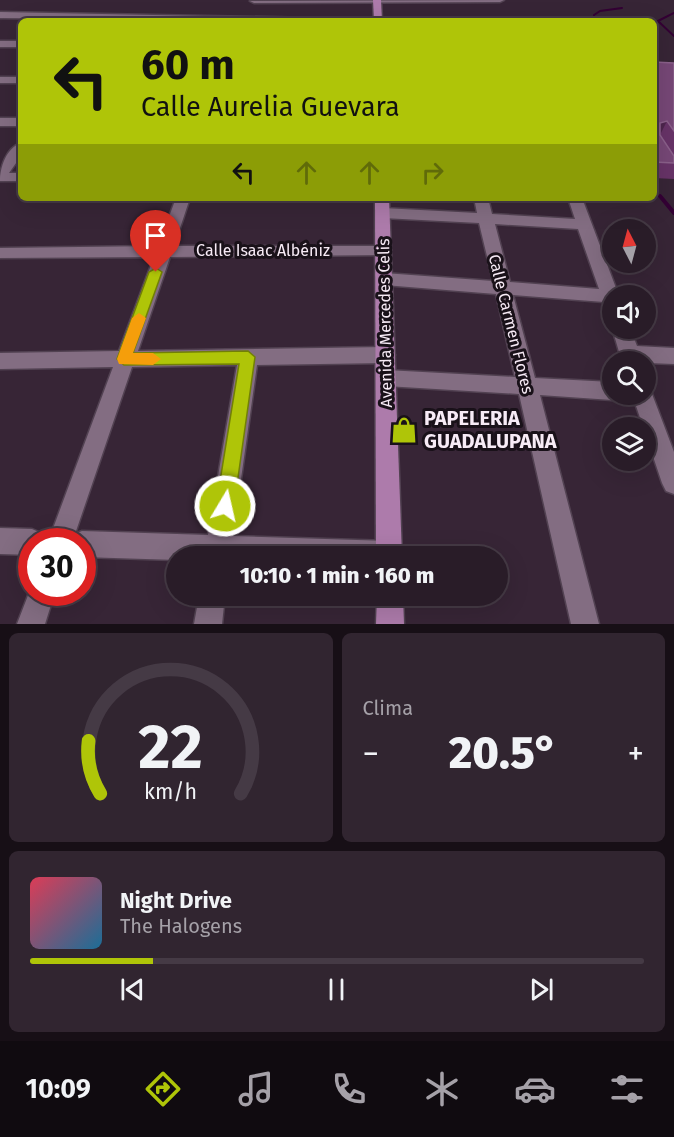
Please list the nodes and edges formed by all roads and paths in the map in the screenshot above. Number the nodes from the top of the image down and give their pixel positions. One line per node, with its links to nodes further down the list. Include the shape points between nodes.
1 (377, 0): 2 (street); 4 (street); 11 (main road)
2 (459, 0): 3 (street)
3 (501, 0)
4 (254, 1): 10 (street)
5 (8, 6): 7 (street)
6 (106, 8): 9 (street)
7 (0, 14): 8 (street)
8 (77, 18)
9 (97, 18)
10 (248, 18)
11 (378, 18)
12 (0, 44): 13 (street)
13 (18, 44)
14 (0, 80): 15 (street)
15 (18, 80)
16 (0, 122): 17 (street)
17 (18, 122)
18 (18, 151): 19 (street)
19 (0, 176): 20 (street)
20 (18, 177)
21 (182, 201): 27 (street)
22 (482, 201): 25 (street, Calle Carmen Flores)
23 (576, 201): 26 (street)
24 (382, 206): 25 (street); 28 (main road, Avenida Mercedes Celis)
25 (486, 219): 26 (street); 32 (street, Calle Carmen Flores)
26 (584, 225): 31 (street)
27 (164, 250): 28 (street, Calle Isaac Albéniz); 29 (street, Calle Isaac Albéniz); 38 (street)
28 (383, 250): 30 (main road, Avenida Mercedes Celis)
29 (0, 253)
30 (384, 279): 32 (street); 34 (main road, Avenida Mercedes Celis)
31 (606, 285)
32 (503, 288): 33 (street); 41 (street, Calle Carmen Flores)
33 (602, 297)
34 (385, 355): 36 (street); 40 (main road, Avenida Mercedes Celis)
35 (674, 356): 37 (street)
36 (248, 357): 38 (street); 49 (street)
37 (656, 357)
38 (124, 359): 39 (street); 45 (street)
39 (0, 361)
40 (386, 378): 41 (street); 50 (main road, Avenida Mercedes Celis)
41 (527, 387): 42 (street); 58 (street, Calle Carmen Flores)
42 (602, 391)
43 (646, 405): 44 (street)
44 (673, 476)
45 (65, 528)
46 (0, 541): 47 (street)
47 (18, 542)
48 (96, 545): 51 (street)
49 (219, 546)
50 (389, 546)
51 (166, 549)
52 (37, 606): 55 (street)
53 (211, 606): 56 (street)
54 (390, 606): 57 (main road)
55 (31, 624)
56 (208, 624)
57 (390, 624)
58 (585, 624)

